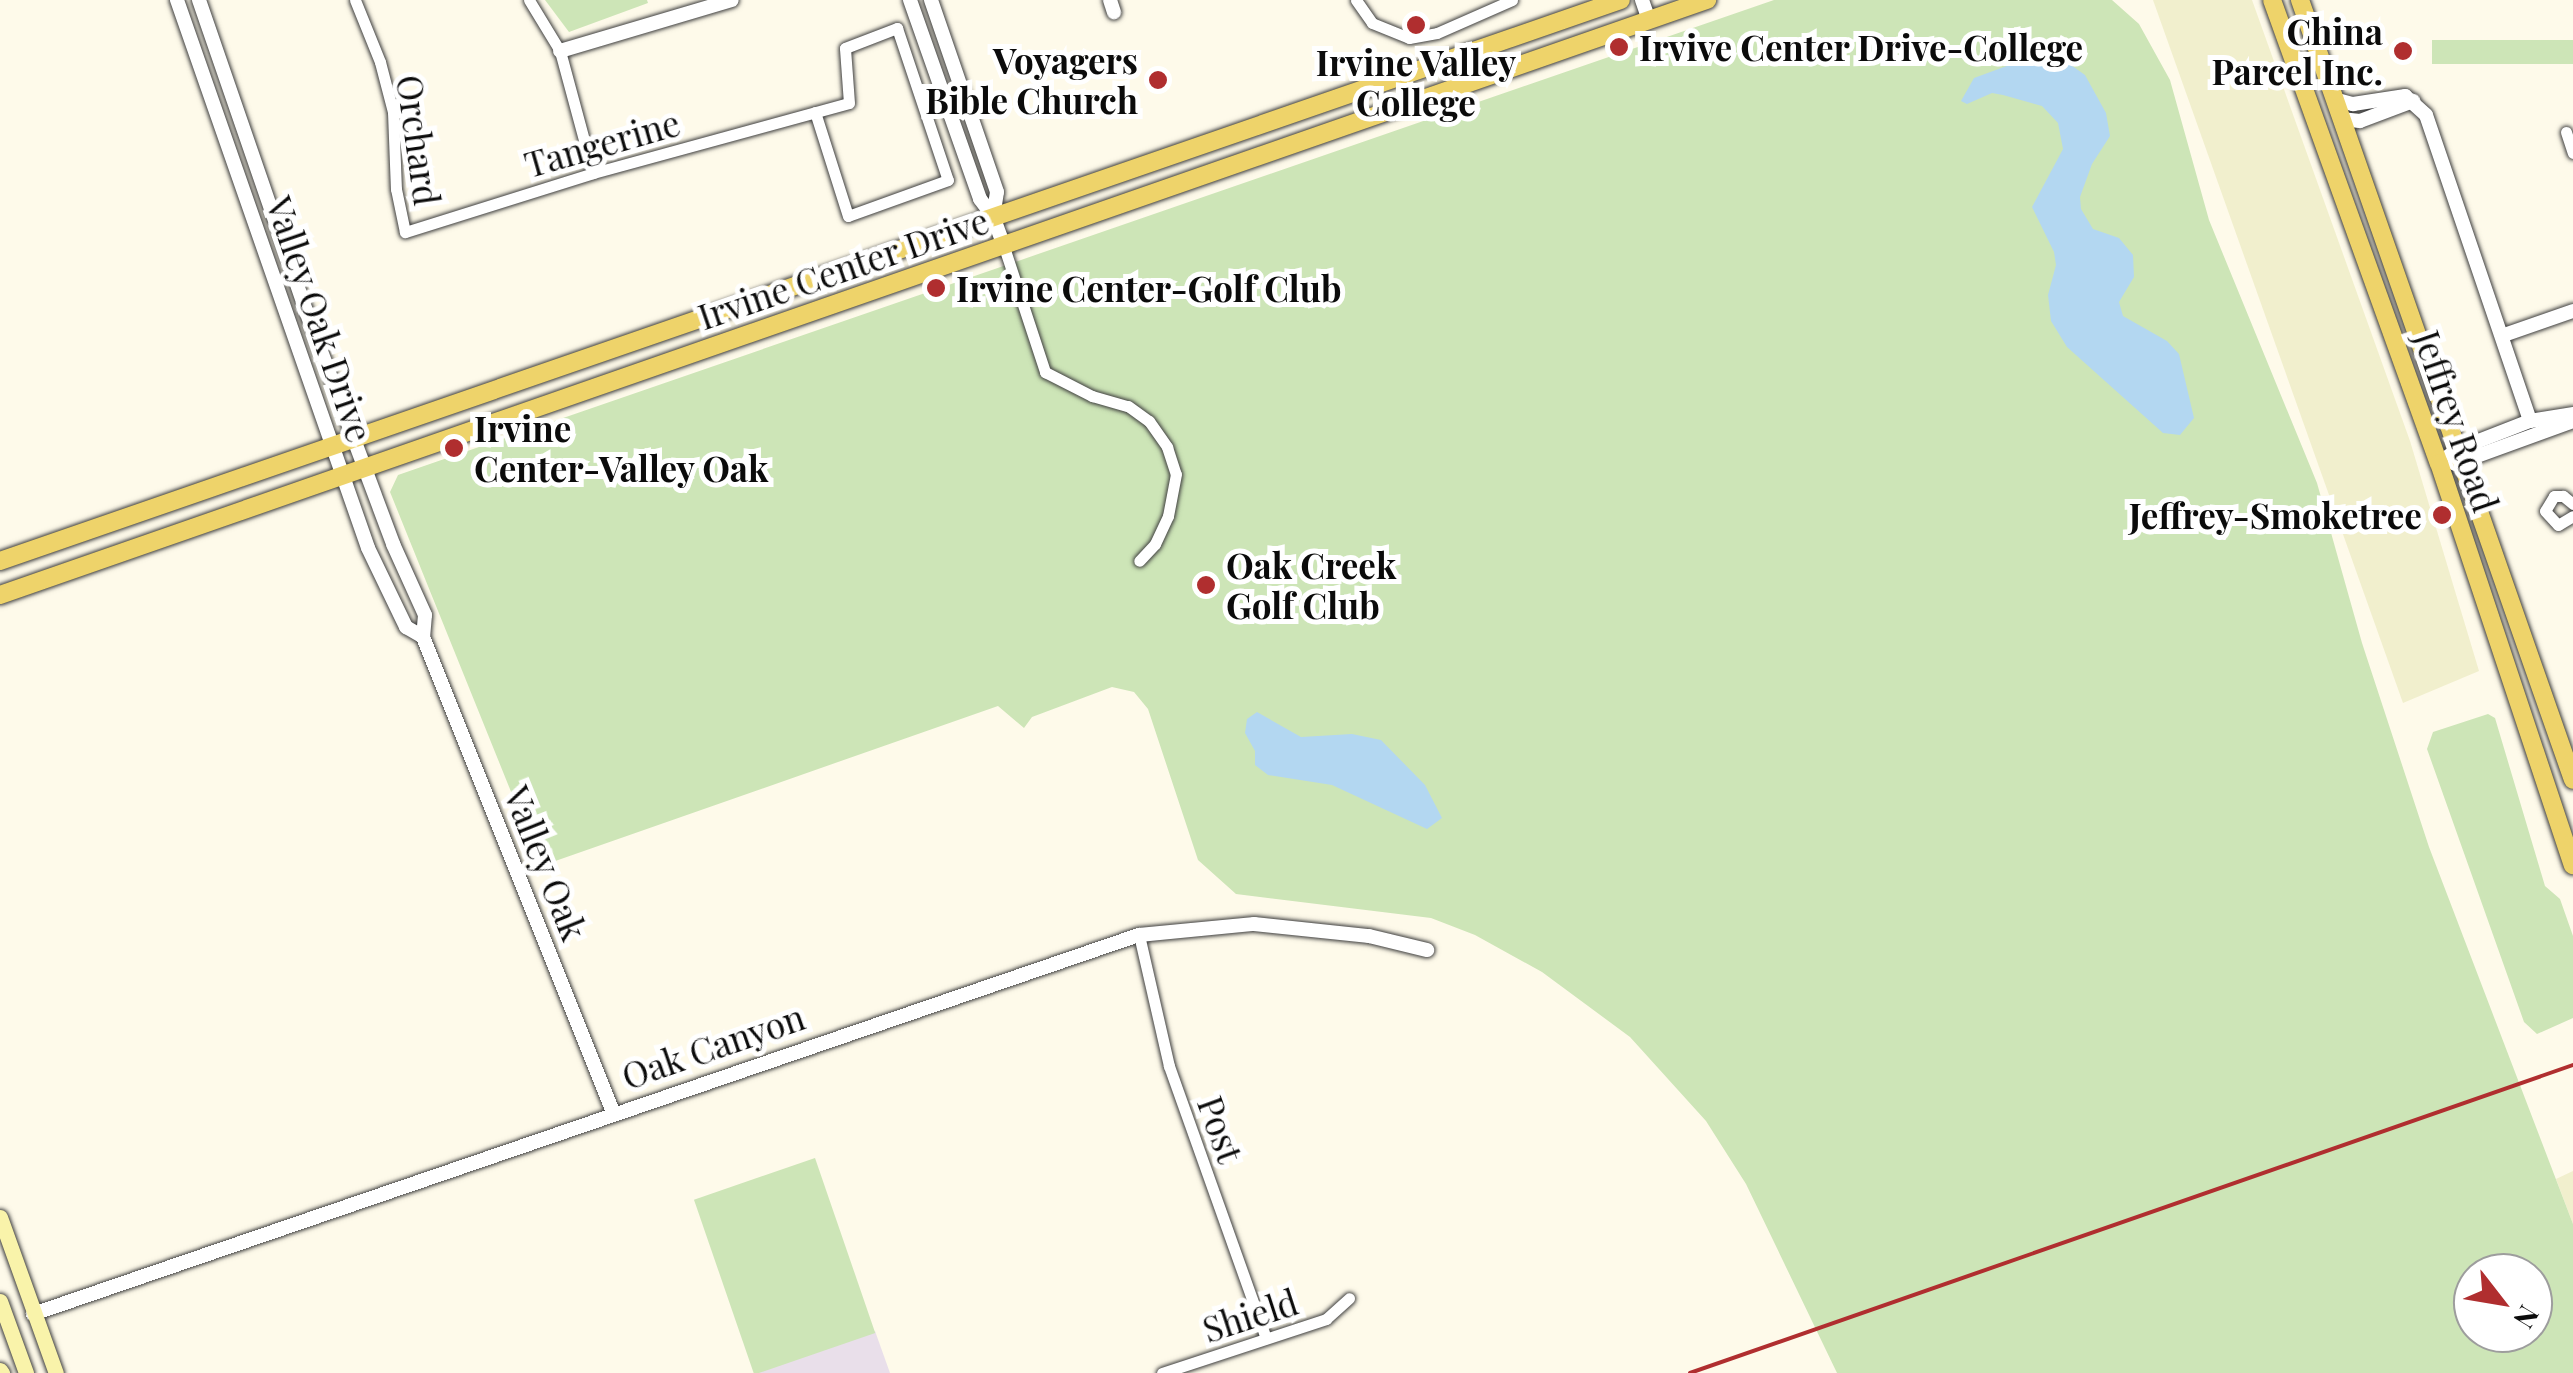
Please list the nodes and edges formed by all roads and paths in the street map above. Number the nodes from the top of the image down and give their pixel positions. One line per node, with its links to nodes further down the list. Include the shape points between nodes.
1 (177, 0): 27 (street, Valley Oak Drive)
2 (199, 0): 26 (street, Valley Oak Drive)
3 (355, 0): 29 (street, Orchard, via 392,112)
4 (529, 0): 17 (street)
5 (732, 0): 17 (street)
6 (910, 0): 28 (street, via 980,199)
7 (931, 0): 28 (street, via 997,192)
8 (1356, 0): 9 (street, via 1372,23 1408,38)
9 (1512, 0)
10 (1621, 0): 28 (main road, Irvine Center Drive)
11 (1642, 0): 16 (street)
12 (1707, 0): 16 (main road, Irvine Center Drive)
13 (2272, 0): 18 (main road, Jeffrey Road)
14 (2288, 0): 15 (main road)
15 (2299, 0): 19 (main road, Jeffrey Road)
16 (1649, 20): 30 (main road, Irvine Center Drive)
17 (560, 51): 25 (street)
18 (2293, 56): 22 (main road, via 2311,72 2327,116); 38 (main road, Jeffrey Road)
19 (2334, 98): 20 (street, via 2354,104 2405,96); 22 (main road, Jeffrey Road)
20 (2416, 103): 22 (street, via 2360,121); 32 (street)
21 (815, 112): 21 (street, Tangerine, via 849,103 845,48 897,28 948,180 848,216); 25 (street, Tangerine)
22 (2341, 119): 37 (main road, Jeffrey Road)
23 (2566, 132): 24 (street)
24 (2573, 152)
25 (593, 173): 29 (street, Tangerine)
26 (259, 174): 27 (street, Valley Oak Drive); 35 (street, Valley Oak Drive)
27 (240, 181): 36 (street, Valley Oak Drive)
28 (993, 216): 30 (street); 35 (main road, Irvine Center Drive)
29 (405, 232)
30 (1004, 248): 39 (main road, Irvine Center Drive); 44 (street, via 1045,372 1128,406 1167,446 1176,474 1168,516)
31 (2573, 312): 32 (street)
32 (2504, 334): 34 (street)
33 (2573, 418): 34 (street); 37 (street)
34 (2530, 421): 37 (street)
35 (353, 437): 36 (main road, Irvine Center Drive); 39 (street, Valley Oak Drive)
36 (331, 445): 40 (street, Valley Oak Drive); 43 (main road, Irvine Center Drive)
37 (2461, 457): 38 (street); 47 (main road, Jeffrey Road)
38 (2439, 463): 48 (main road, Jeffrey Road)
39 (365, 468): 40 (main road, Irvine Center Drive); 46 (street, Valley Oak, via 425,615)
40 (343, 476): 45 (main road, Irvine Center Drive); 46 (street, Valley Oak, via 406,627)
41 (2573, 504): 42 (street, via 2554,496 2545,511 2558,525)
42 (2573, 516)
43 (0, 560)
44 (1139, 561)
45 (0, 595)
46 (423, 637): 51 (street, Valley Oak)
47 (2573, 780)
48 (2573, 865)
49 (1139, 935): 50 (street, Oak Canyon, via 1254,924 1369,936); 51 (street, Oak Canyon); 56 (street, Post, via 1169,1066)
50 (1428, 950)
51 (613, 1112): 54 (street, Oak Canyon)
52 (0, 1216): 54 (main road)
53 (1349, 1298): 56 (street, Shield, via 1326,1319)
54 (33, 1314): 55 (main road); 58 (main road)
55 (2, 1315): 57 (main road)
56 (1266, 1338): 59 (street, Shield)
57 (26, 1373)
58 (56, 1373)
59 (1162, 1373)

